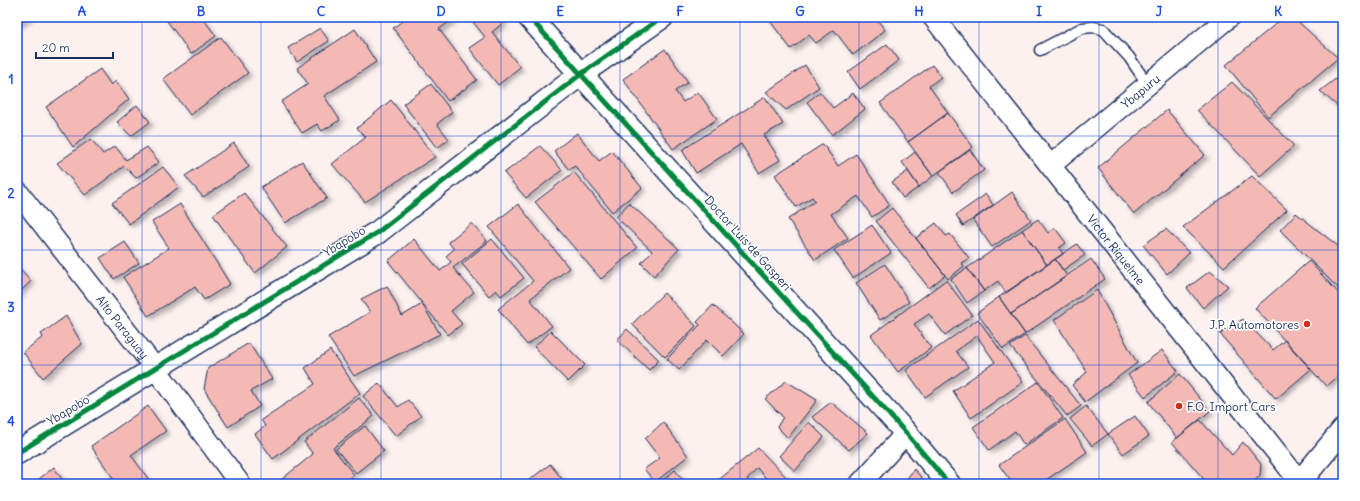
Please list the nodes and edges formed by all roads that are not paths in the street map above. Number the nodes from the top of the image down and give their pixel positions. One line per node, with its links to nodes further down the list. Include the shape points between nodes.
1 (529, 17): 6 (street, Doctor Luis de Gasperi)
2 (662, 17): 6 (street, Ybapobo)
3 (934, 17): 8 (street, Victor Riquelme)
4 (1229, 17): 7 (street, Ybapuru)
5 (1040, 50): 7 (lane, via 1082,28 1103,29 1129,57)
6 (581, 74): 10 (street, Ybapobo, via 378,232); 12 (street, Doctor Luis de Gasperi)
7 (1148, 85): 8 (street, Ybapuru)
8 (1051, 165): 14 (street, Victor Riquelme)
9 (17, 191): 10 (street, Alto Paraguay)
10 (155, 368): 13 (street, Ybapobo); 15 (street, Alto Paraguay)
11 (1343, 430): 14 (street)
12 (906, 433): 16 (street); 17 (street, Doctor Luis de Gasperi)
13 (17, 453)
14 (1299, 483)
15 (240, 484)
16 (860, 484)
17 (949, 484)

